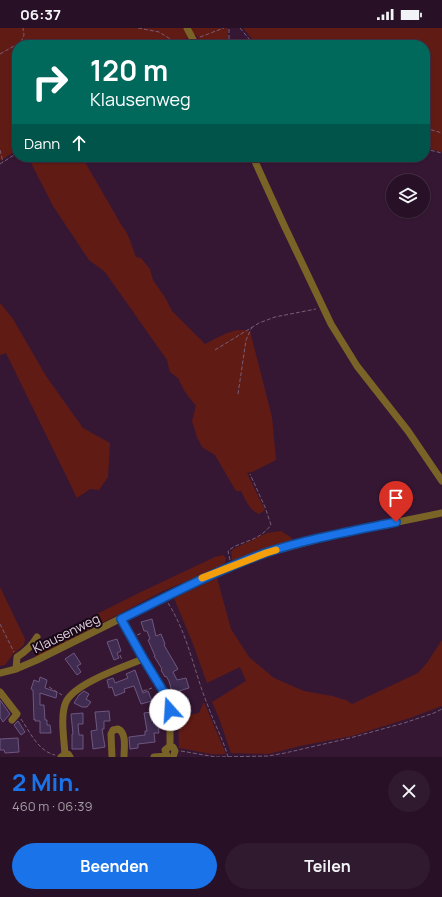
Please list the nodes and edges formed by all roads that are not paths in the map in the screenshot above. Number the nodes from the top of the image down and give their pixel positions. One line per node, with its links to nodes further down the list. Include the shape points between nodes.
1 (187, 28): 2 (street)
2 (192, 40)
3 (255, 162): 4 (street, via 335,329 357,366 408,431)
4 (442, 481)
5 (442, 513): 6 (street, Klausenweg, via 320,538 266,553 204,577)
6 (121, 619): 8 (street); 9 (street, Klausenweg)
7 (37, 637): 9 (street, via 34,644 17,657)
8 (143, 658): 13 (street, via 168,702); 14 (street, via 85,684 68,699 64,712)
9 (16, 669): 10 (street, Klausenweg)
10 (0, 673)
11 (0, 692): 12 (street, via 17,714)
12 (12, 720)
13 (171, 754): 17 (street)
14 (65, 756)
15 (112, 757): 16 (street, via 111,734 113,730 118,729 124,734)
16 (124, 757)
17 (154, 757)

